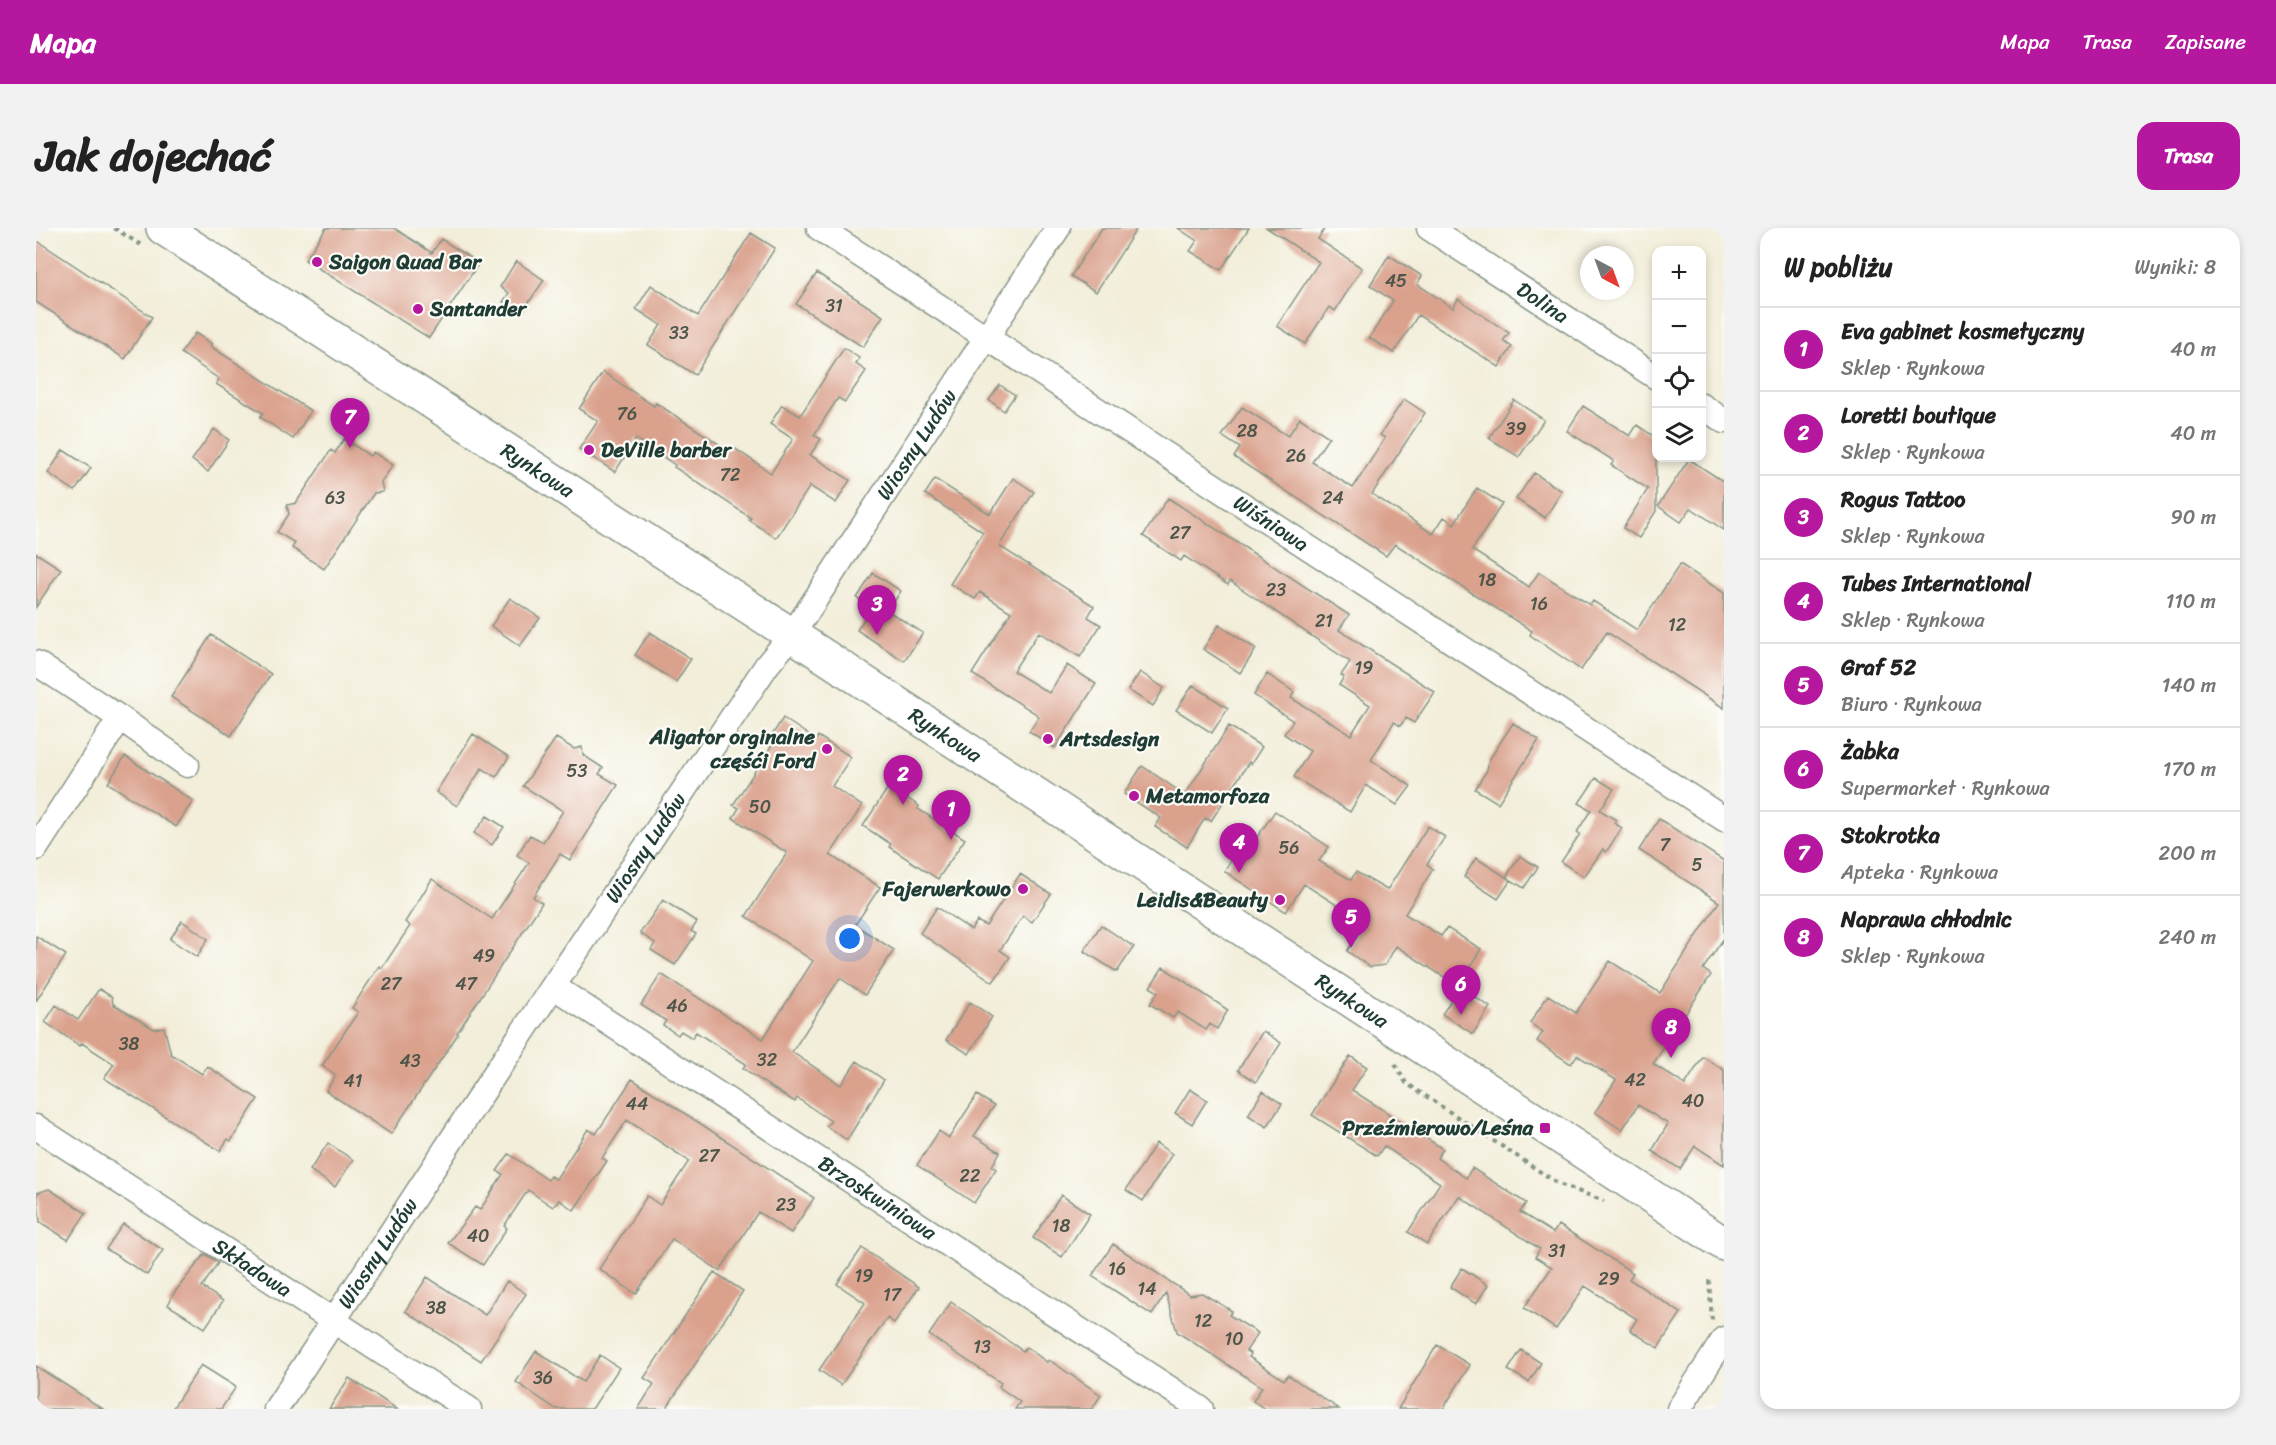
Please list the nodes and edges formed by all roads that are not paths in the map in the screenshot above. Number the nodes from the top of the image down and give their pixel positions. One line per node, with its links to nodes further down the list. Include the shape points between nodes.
1 (163, 228): 9 (street, Rynkowa)
2 (819, 228): 5 (street, Wiśniowa)
3 (1058, 228): 5 (street, Wiosny Ludów)
4 (1429, 228): 6 (street, Dolina)
5 (987, 337): 9 (street, Wiosny Ludów); 13 (street, Wiśniowa)
6 (1652, 374)
7 (1704, 408): 8 (street)
8 (1724, 421)
9 (792, 635): 15 (street, Wiosny Ludów, via 767,665); 17 (street, Rynkowa)
10 (36, 663): 11 (street)
11 (120, 718): 12 (street); 14 (street)
12 (187, 765)
13 (1724, 819)
14 (36, 848)
15 (554, 987): 18 (street, Wiosny Ludów); 22 (street, Brzoskwiniowa)
16 (36, 1127): 18 (street, Składowa)
17 (1724, 1244)
18 (333, 1320): 20 (street, Wiosny Ludów); 21 (street, Składowa)
19 (1718, 1331): 23 (street)
20 (276, 1409)
21 (469, 1409)
22 (1201, 1409)
23 (1679, 1409)

